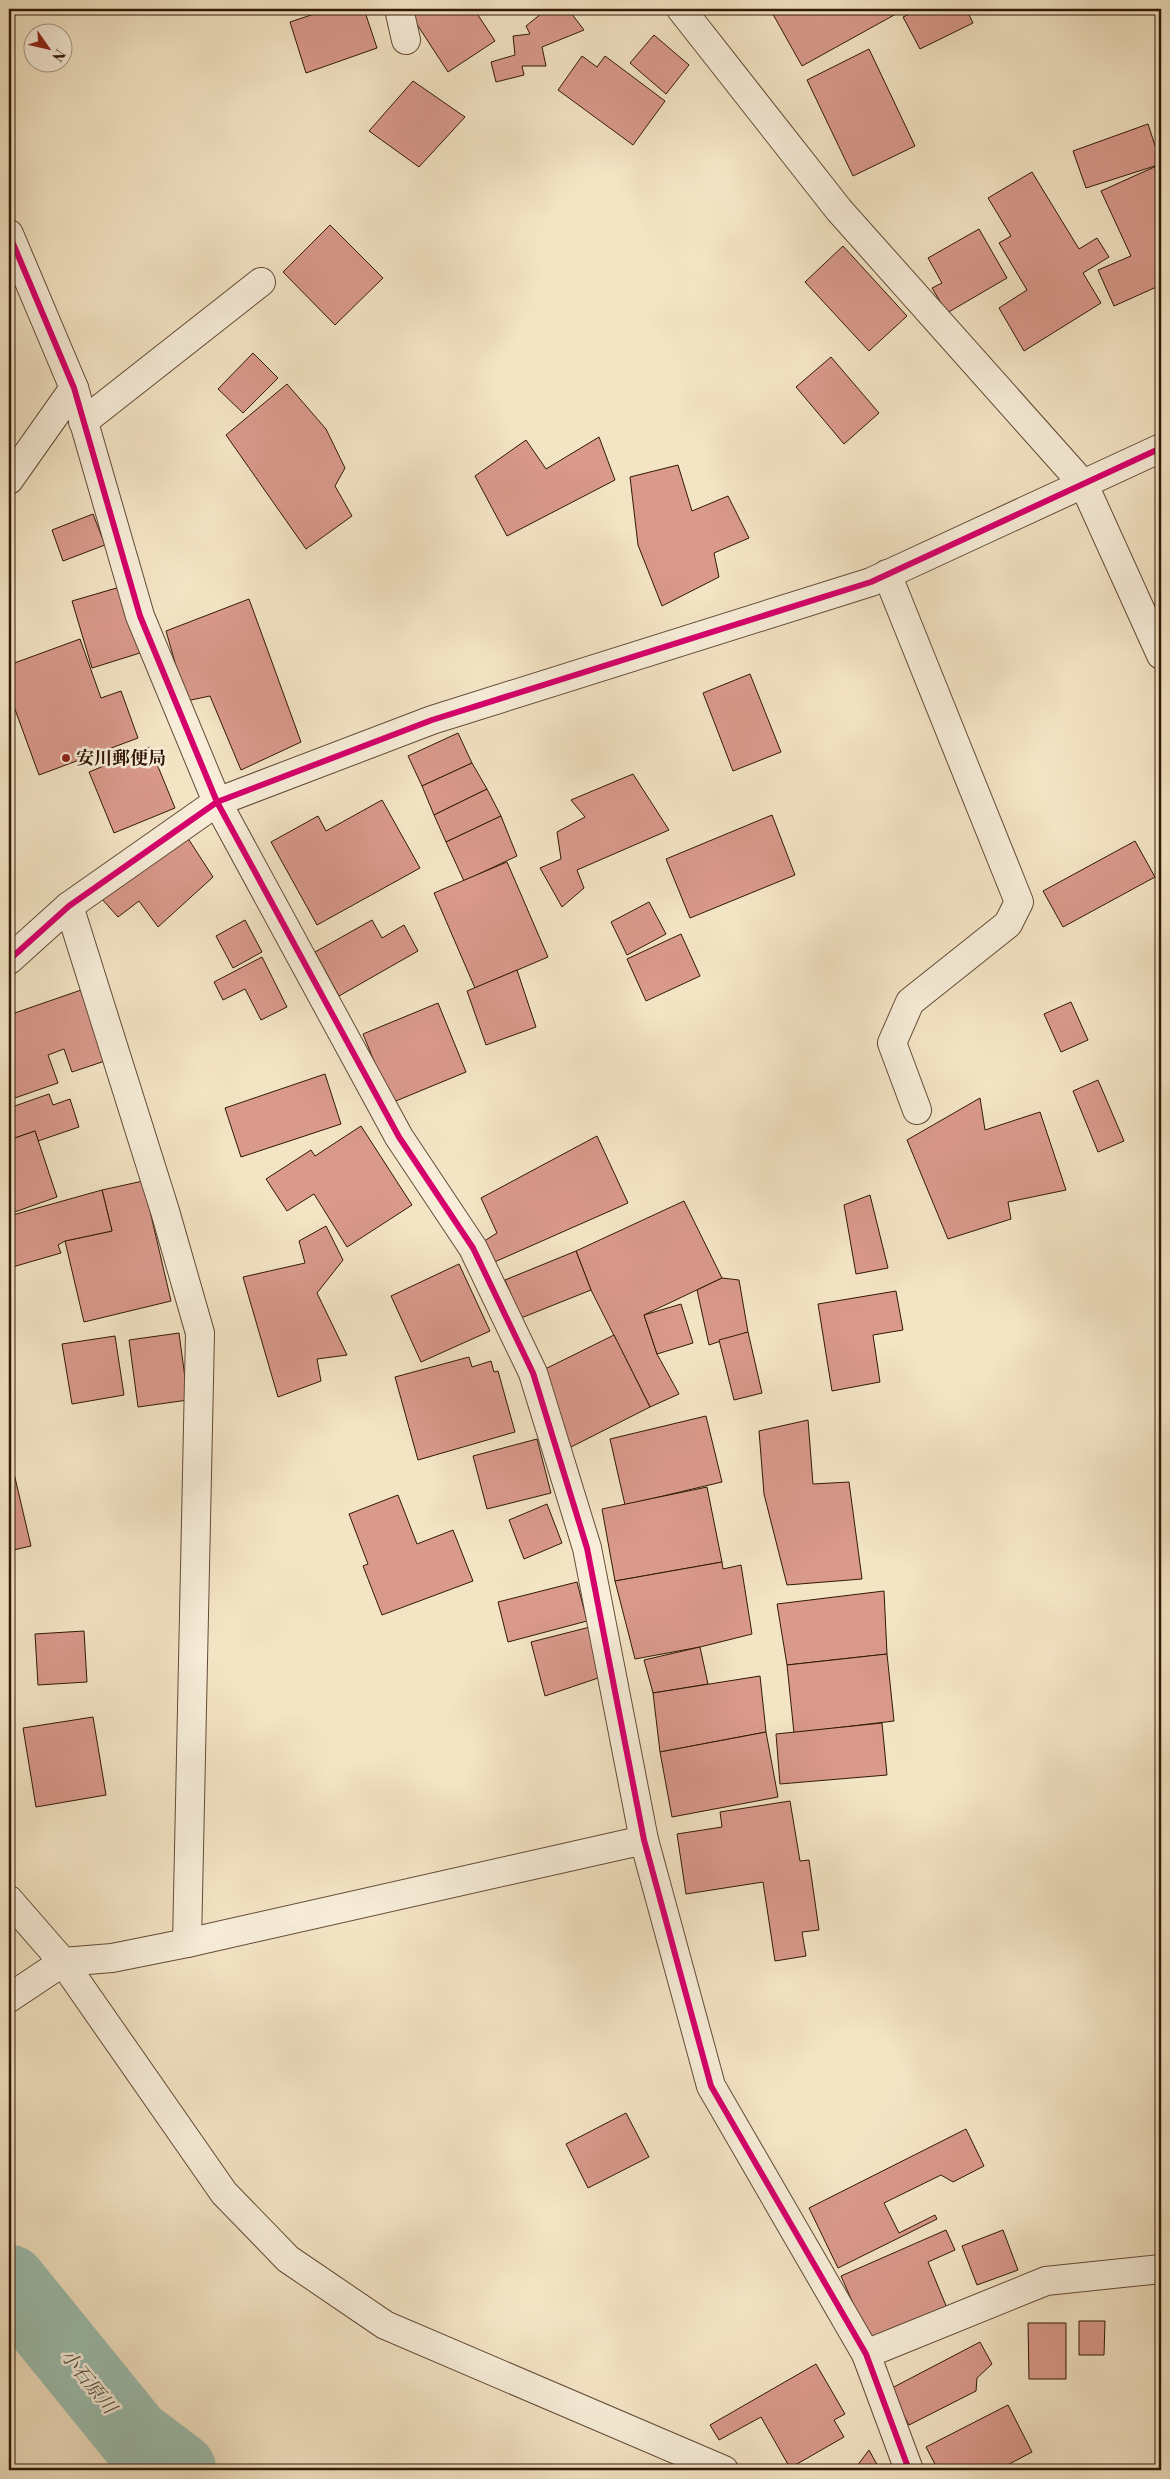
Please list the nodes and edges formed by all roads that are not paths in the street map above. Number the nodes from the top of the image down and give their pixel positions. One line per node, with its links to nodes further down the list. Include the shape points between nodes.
1 (399, 9): 3 (street)
2 (680, 9): 10 (street, via 839,210)
3 (406, 40)
4 (9, 234): 6 (street)
5 (261, 282): 7 (street)
6 (74, 388): 7 (street); 9 (street)
7 (83, 422): 13 (street, via 140,616)
8 (1161, 448): 10 (street)
9 (9, 480)
10 (1084, 485): 11 (street); 12 (street)
11 (887, 574): 13 (street, via 871,582 432,720); 16 (street, via 1018,902 1008,924 910,1002 892,1043)
12 (1161, 655)
13 (217, 802): 14 (street); 17 (street, via 400,1137 473,1248 533,1373 587,1548)
14 (69, 906): 15 (street); 19 (street, via 200,1332)
15 (9, 960)
16 (917, 1110)
17 (644, 1840): 19 (street); 23 (street, via 711,2086)
18 (9, 1900): 20 (street)
19 (187, 1943): 20 (street, via 112,1958)
20 (63, 1962): 21 (street); 24 (street, via 224,2193 288,2259 385,2324)
21 (9, 1998)
22 (1161, 2269): 23 (street, via 1046,2281)
23 (866, 2354): 25 (street)
24 (724, 2470)
25 (909, 2470)

